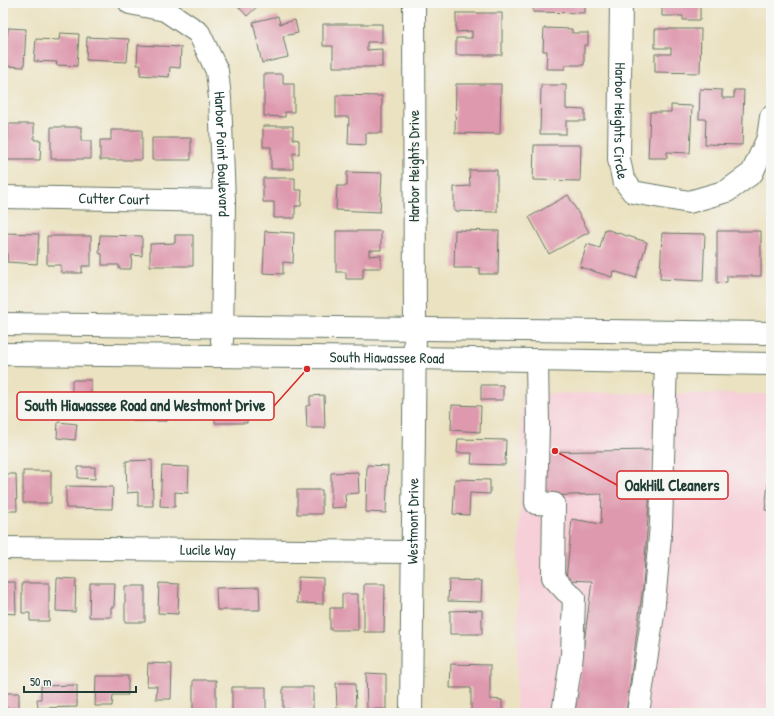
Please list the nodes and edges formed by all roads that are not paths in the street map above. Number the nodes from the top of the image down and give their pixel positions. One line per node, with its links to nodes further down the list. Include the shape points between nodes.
1 (130, 3): 6 (street, Harbor Point Boulevard, via 165,10 199,33 217,71)
2 (414, 3): 9 (street, Harbor Heights Drive)
3 (621, 3): 4 (street, Harbor Heights Circle, via 619,159 623,179 633,192 689,202 727,191 752,173 768,138)
4 (771, 117)
5 (3, 197): 6 (street, Cutter Court)
6 (224, 201): 8 (street, Harbor Point Boulevard)
7 (3, 324): 8 (street, South Hiawassee Road)
8 (222, 326): 9 (street, South Hiawassee Road); 12 (street, Harbor Point Boulevard)
9 (415, 329): 10 (street, South Hiawassee Road); 13 (street, Westmont Drive)
10 (771, 333)
11 (3, 354): 12 (street, South Hiawassee Road)
12 (221, 356): 13 (street, South Hiawassee Road)
13 (414, 358): 14 (street, South Hiawassee Road); 18 (street, Westmont Drive)
14 (537, 360): 15 (street, South Hiawassee Road); 20 (street, via 536,503 554,504 553,577 574,598 572,655)
15 (666, 362): 16 (street, South Hiawassee Road); 21 (street, via 661,525 653,614)
16 (771, 364)
17 (3, 548): 18 (street, Lucile Way)
18 (413, 552): 19 (street, Westmont Drive)
19 (411, 713)
20 (563, 713)
21 (638, 713)

